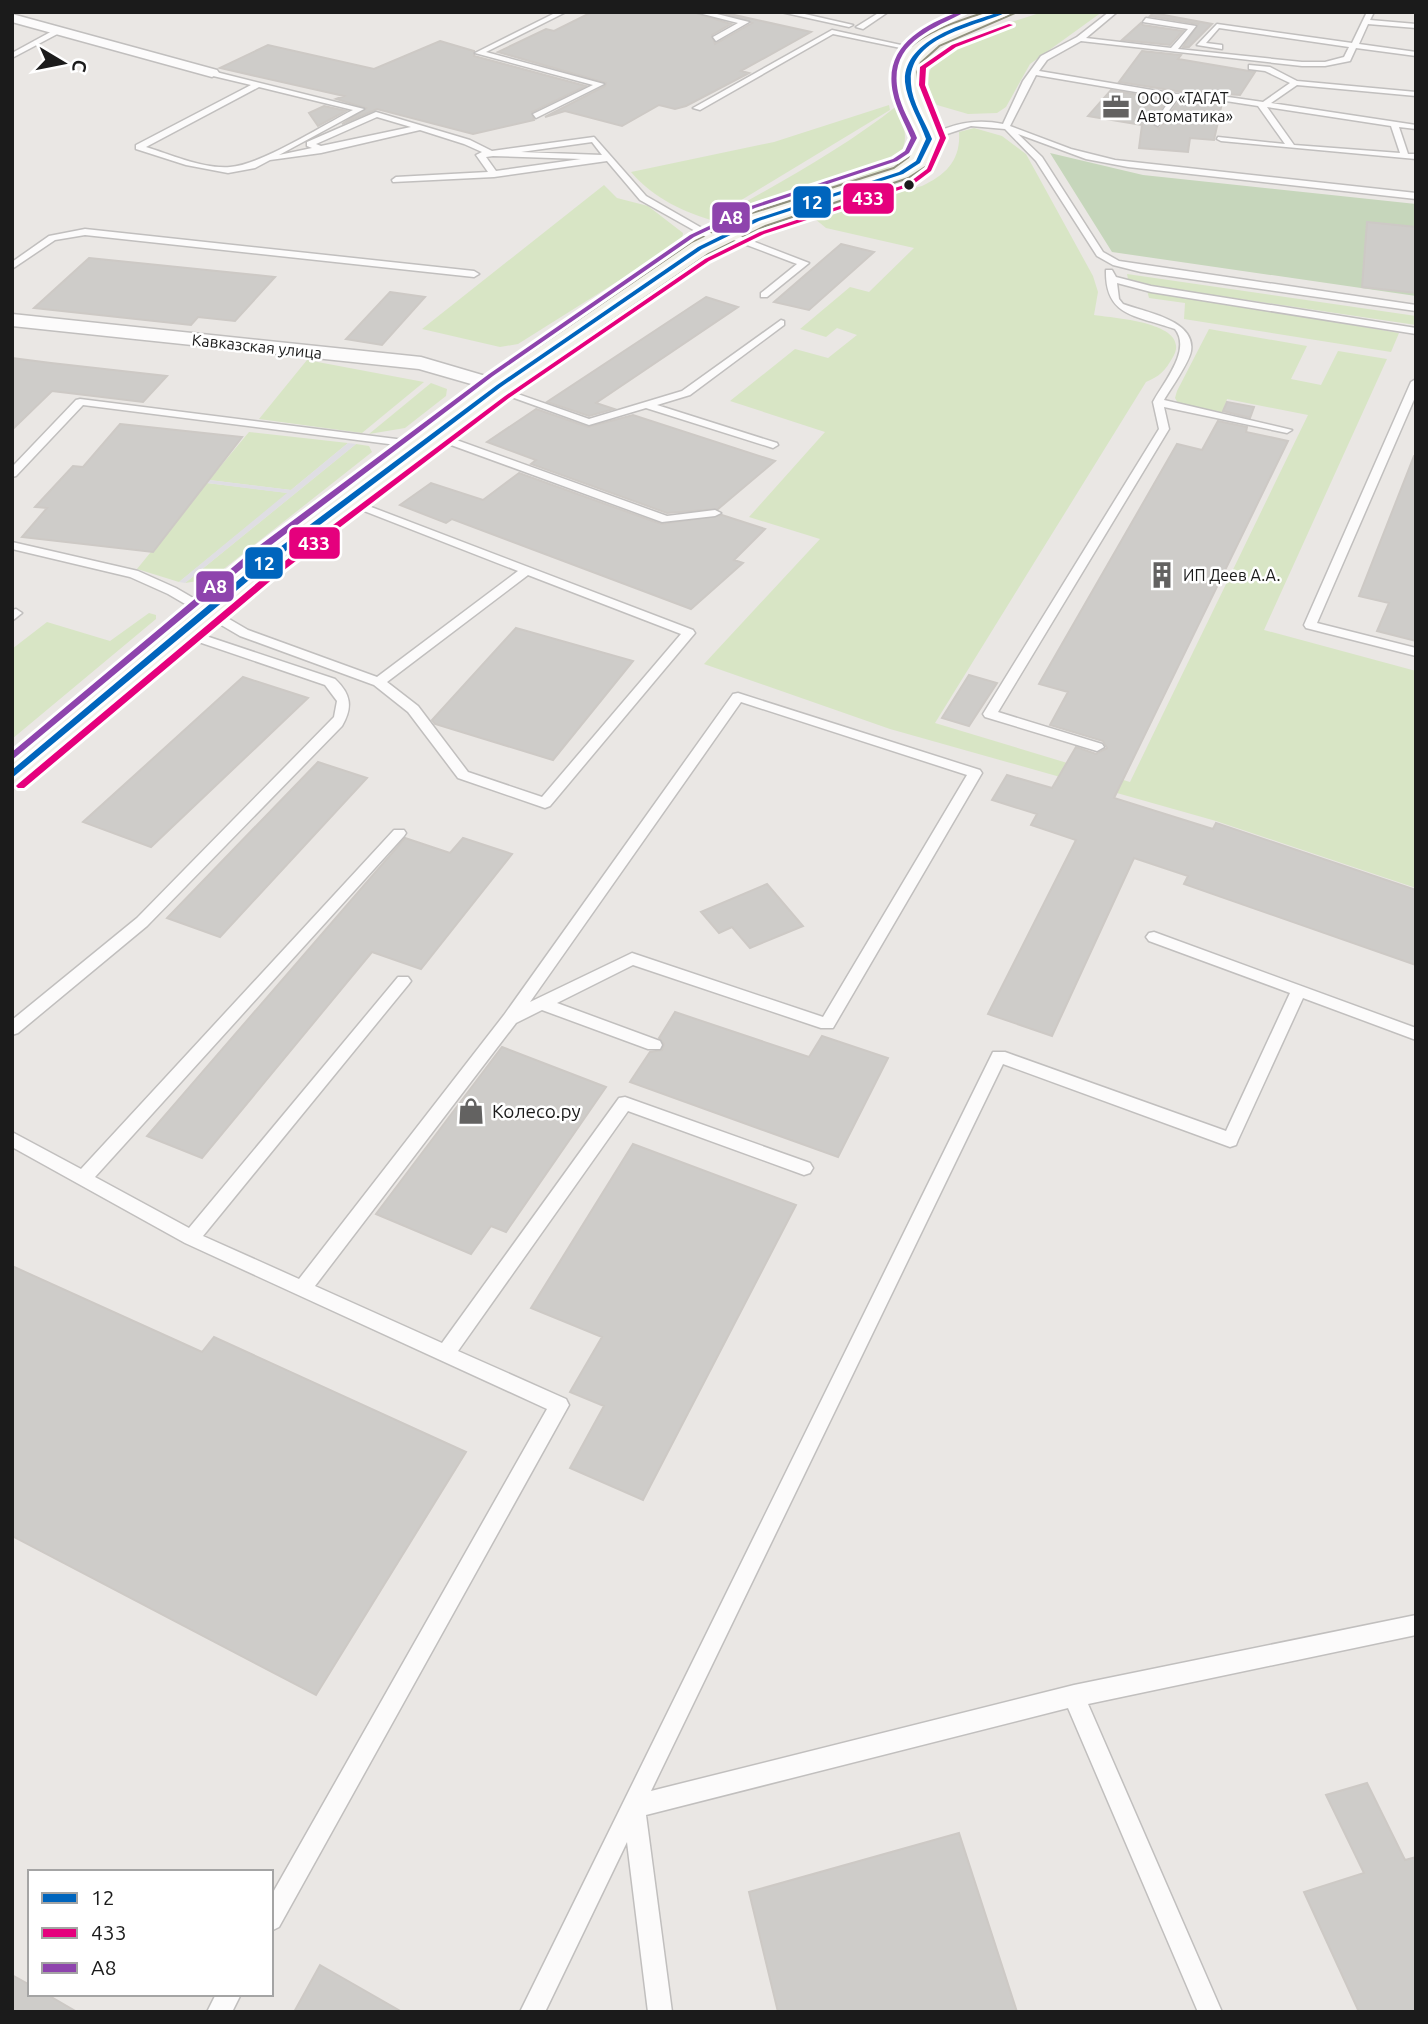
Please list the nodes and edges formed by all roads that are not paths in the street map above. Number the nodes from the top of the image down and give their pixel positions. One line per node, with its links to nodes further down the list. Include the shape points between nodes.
1 (563, 12): 38 (lane, via 479,53 600,84)
2 (698, 12): 18 (lane, via 745,22)
3 (784, 12): 13 (lane)
4 (885, 12): 13 (lane)
5 (1006, 12): 21 (main road)
6 (1114, 12): 19 (lane)
7 (1371, 12): 11 (lane)
8 (13, 18): 15 (street)
9 (773, 19): 16 (lane)
10 (1146, 20): 22 (lane, via 1194,28)
11 (1365, 22): 12 (lane); 20 (lane)
12 (1416, 26)
13 (860, 27): 14 (lane)
14 (870, 29)
15 (59, 31): 25 (lane); 28 (street)
16 (832, 32): 21 (lane); 36 (lane)
17 (903, 36): 21 (lane)
18 (716, 39)
19 (1080, 39): 22 (lane); 27 (lane, via 1044,58)
20 (1352, 45): 22 (lane, via 1347,59 1313,64); 23 (lane); 24 (lane, via 1217,26 1202,46)
21 (925, 46): 45 (main road, via 906,72)
22 (1172, 51)
23 (1416, 54)
24 (1293, 55)
25 (12, 56)
26 (1223, 62): 29 (lane, via 1267,69)
27 (1033, 72): 33 (lane); 42 (lane)
28 (212, 73): 30 (lane)
29 (1295, 83): 31 (lane); 35 (lane)
30 (259, 84): 53 (lane, via 360,108); 53 (lane, via 139,147 228,170)
31 (1373, 90): 32 (lane); 34 (lane)
32 (1416, 94)
33 (1176, 96): 35 (lane, via 1200,95); 40 (lane)
34 (1371, 101)
35 (1262, 106): 39 (lane); 47 (lane)
36 (697, 107)
37 (1370, 111): 39 (lane)
38 (536, 117)
39 (1368, 121): 41 (lane)
40 (1158, 124)
41 (1394, 124): 43 (lane); 50 (lane)
42 (1006, 126): 45 (lane, via 964,122); 56 (lane, via 1056,147 1123,163); 58 (lane, via 1040,159)
43 (1416, 127)
44 (422, 128): 48 (lane); 48 (lane, via 376,114 310,144); 49 (lane)
45 (929, 139): 57 (main road, via 918,162 901,173 796,205)
46 (1221, 139): 47 (lane)
47 (1291, 147): 50 (lane)
48 (321, 150): 53 (lane)
49 (490, 153): 52 (lane); 52 (lane, via 594,139); 54 (lane, via 480,155)
50 (1405, 156): 51 (lane)
51 (1416, 157)
52 (609, 158): 54 (lane); 57 (lane, via 643,198)
53 (267, 160)
54 (494, 174): 55 (lane)
55 (396, 180)
56 (1416, 196)
57 (721, 236): 62 (lane, via 804,263); 68 (main road)
58 (1100, 254): 61 (lane); 63 (lane, via 1141,269)
59 (12, 266): 60 (lane, via 52,238 85,232)
60 (474, 274)
61 (1112, 279): 66 (lane); 69 (lane, via 1114,299 1120,306 1170,322 1184,334 1186,351)
62 (764, 295)
63 (1416, 308)
64 (12, 320): 68 (street, Кавказская улица, via 421,363)
65 (781, 323): 70 (lane, via 687,393)
66 (1416, 331)
67 (1416, 382): 81 (lane, via 1310,625)
68 (496, 388): 70 (lane, via 589,422); 72 (main road)
69 (1158, 402): 71 (lane); 83 (lane, via 1164,429 990,714)
70 (647, 405): 73 (lane)
71 (1287, 430)
72 (427, 440): 74 (lane, via 80,402); 75 (main road); 76 (lane, via 666,520)
73 (773, 445)
74 (12, 474)
75 (345, 500): 78 (lane); 79 (main road)
76 (715, 513)
77 (12, 545): 79 (lane, via 134,575)
78 (527, 570): 82 (lane); 82 (lane, via 689,633 545,803 463,775 413,709)
79 (206, 612): 80 (main road); 82 (lane, via 244,634)
80 (182, 632): 84 (main road); 91 (lane, via 330,682 340,690 344,711 142,922)
81 (1416, 652)
82 (379, 682)
83 (1097, 747)
84 (12, 775)
85 (399, 833): 96 (lane)
86 (1154, 937): 88 (lane)
87 (402, 981): 97 (lane)
88 (1298, 992): 92 (lane); 102 (lane, via 1230,1140 999,1056)
89 (543, 1004): 90 (lane); 90 (lane, via 632,959 827,1024 975,773 738,697); 93 (lane)
90 (510, 1019): 98 (lane)
91 (12, 1029)
92 (1416, 1034)
93 (654, 1045)
94 (12, 1139): 96 (lane)
95 (804, 1168): 99 (lane, via 625,1103)
96 (82, 1179): 97 (lane)
97 (191, 1238): 98 (lane)
98 (301, 1290): 99 (lane)
99 (446, 1353): 103 (lane, via 559,1405)
100 (1416, 1625): 101 (lane)
101 (1074, 1696): 102 (lane); 108 (lane)
102 (634, 1807): 106 (lane); 107 (lane)
103 (273, 1915)
104 (228, 1996): 105 (lane)
105 (219, 2012)
106 (532, 2012)
107 (660, 2012)
108 (1210, 2012)

